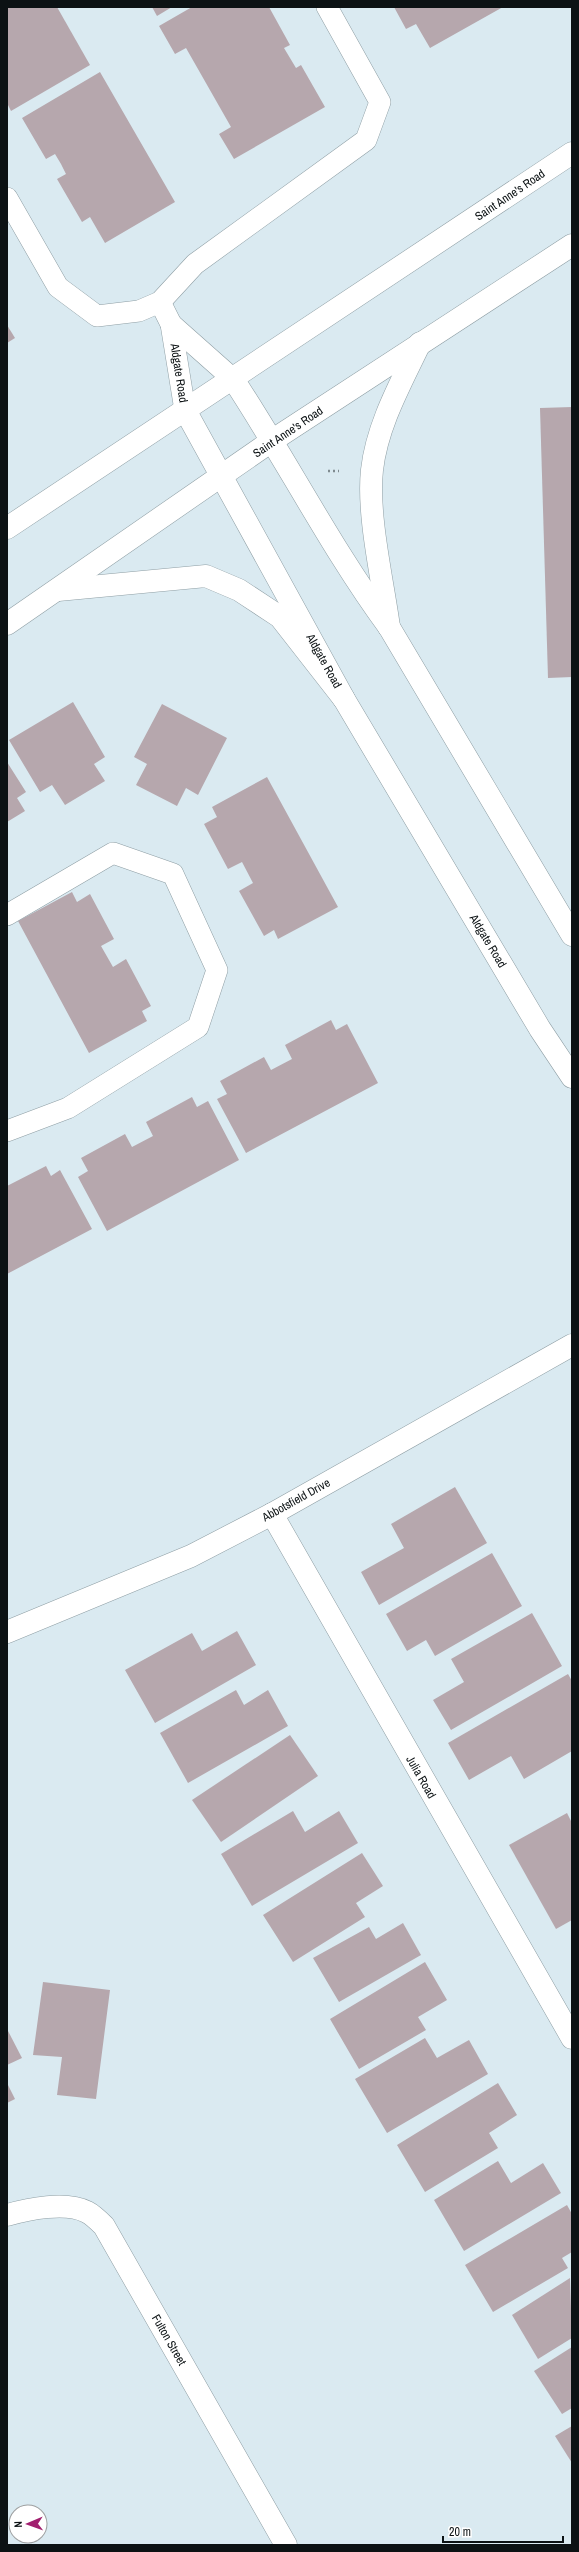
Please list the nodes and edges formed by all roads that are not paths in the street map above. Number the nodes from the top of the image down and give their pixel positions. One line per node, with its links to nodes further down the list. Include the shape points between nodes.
1 (327, 7): 5 (lane, via 380,102 366,140 195,264)
2 (572, 153): 8 (street, Saint Anne's Road)
3 (7, 198): 5 (lane, via 58,287 97,316 139,311)
4 (572, 245): 7 (street, Saint Anne's Road)
5 (160, 302): 6 (lane)
6 (171, 324): 8 (lane, Aldgate Road); 9 (lane, Aldgate Road)
7 (421, 343): 10 (street, Saint Anne's Road); 15 (street, via 379,437 372,471 372,508)
8 (233, 379): 9 (street, Saint Anne's Road); 10 (street, Aldgate Road)
9 (185, 410): 11 (street, Aldgate Road); 12 (street, Saint Anne's Road)
10 (274, 440): 11 (street, Saint Anne's Road); 15 (street, Aldgate Road, via 357,583)
11 (222, 478): 13 (street, Saint Anne's Road); 16 (street, Aldgate Road)
12 (7, 528)
13 (55, 590): 14 (street, Saint Anne's Road); 16 (street, via 206,576 239,590 280,618)
14 (7, 624)
15 (389, 627): 18 (street, Aldgate Road)
16 (344, 699): 19 (street, Aldgate Road, via 540,1029)
17 (7, 915): 20 (lane, via 113,853 173,874 217,970 198,1027 68,1108)
18 (572, 935)
19 (572, 1077)
20 (7, 1131)
21 (572, 1345): 22 (street, Abbotsfield Drive)
22 (272, 1514): 23 (street, Abbotsfield Drive, via 191,1556); 24 (street, Julia Road)
23 (7, 1632)
24 (572, 2038)
25 (7, 2215): 26 (street, Fulton Street, via 35,2207 65,2207 87,2211 104,2226)
26 (286, 2545)

